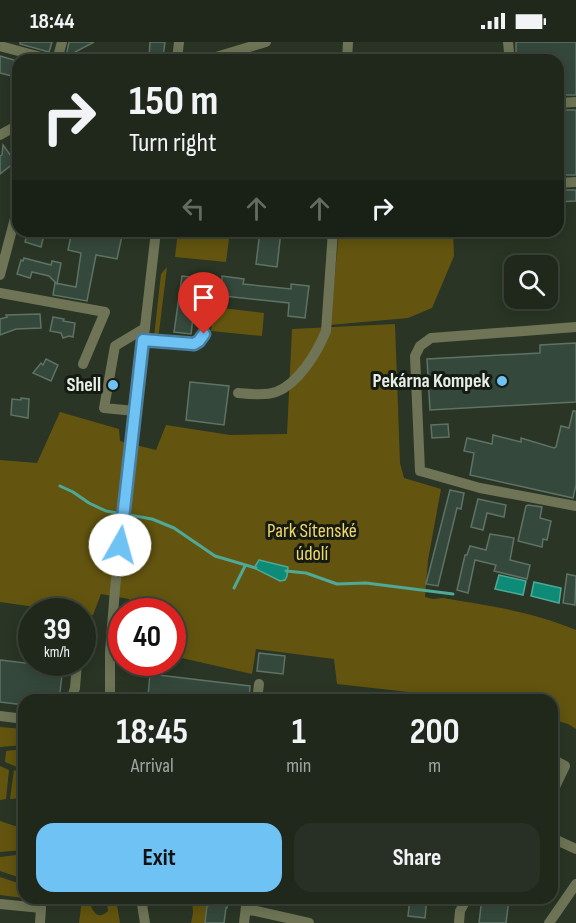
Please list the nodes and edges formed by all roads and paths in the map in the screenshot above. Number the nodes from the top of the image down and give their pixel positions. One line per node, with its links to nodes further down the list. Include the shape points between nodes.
1 (266, 42): 4 (street)
2 (0, 46): 3 (street)
3 (30, 54)
4 (226, 54)
5 (12, 230): 8 (street)
6 (155, 237): 11 (street)
7 (333, 237): 15 (street, via 326,331 320,345 293,381 275,393)
8 (0, 275)
9 (0, 294): 14 (street, via 105,312)
10 (576, 327): 17 (street, via 431,338 415,356 420,471 480,488)
11 (145, 328): 13 (street); 16 (street, via 115,346 104,408)
12 (204, 330): 13 (street, via 194,344)
13 (143, 340): 16 (street)
14 (83, 364)
15 (238, 393)
16 (135, 411): 21 (street, via 115,589)
17 (576, 506)
18 (76, 676): 20 (street)
19 (259, 684): 22 (street)
20 (73, 694)
21 (110, 694)
22 (258, 694)
23 (0, 716): 24 (street)
24 (18, 718)
25 (558, 762): 26 (street, via 566,766)
26 (558, 781)
27 (558, 841): 28 (street)
28 (576, 849)
29 (576, 884): 41 (street)
30 (0, 904): 31 (street)
31 (18, 904)
32 (40, 904): 36 (street)
33 (142, 904): 37 (street)
34 (247, 904): 38 (street); 39 (street, via 256,911)
35 (464, 904): 40 (street)
36 (40, 923)
37 (145, 923)
38 (244, 923)
39 (309, 923)
40 (459, 923)
41 (549, 923)

